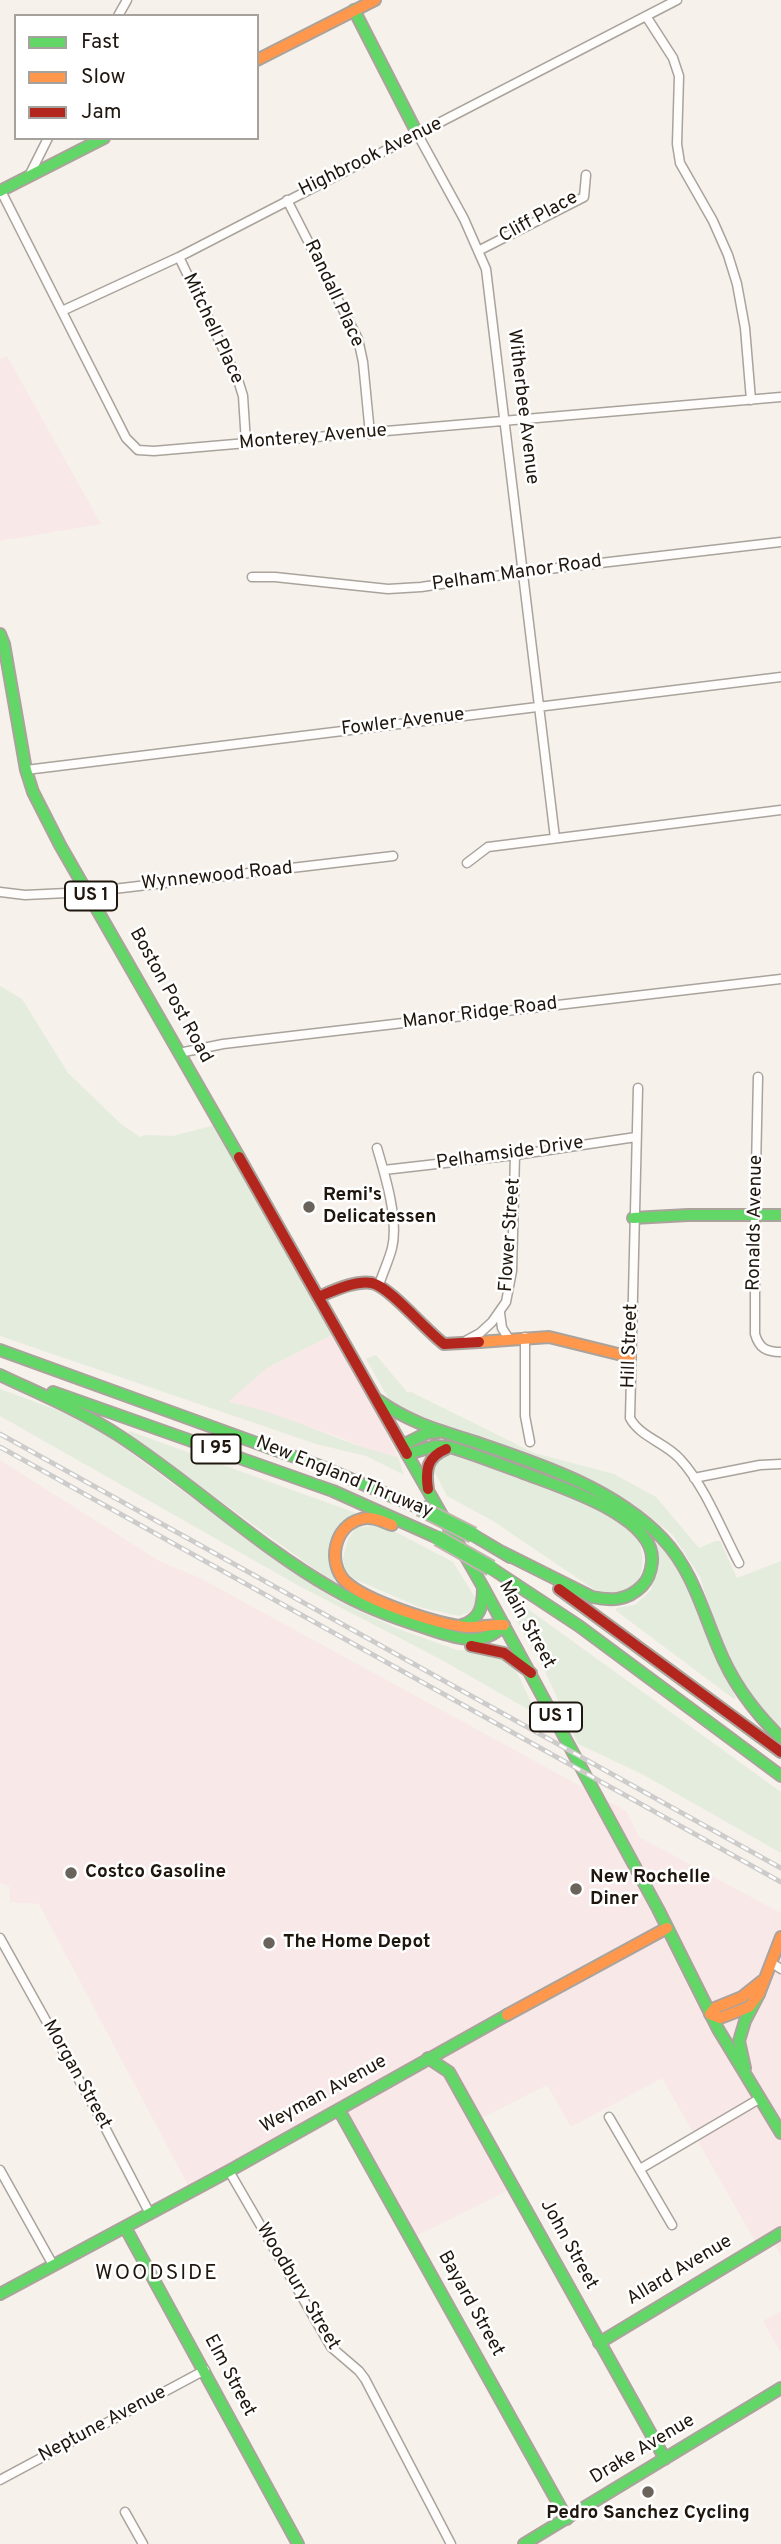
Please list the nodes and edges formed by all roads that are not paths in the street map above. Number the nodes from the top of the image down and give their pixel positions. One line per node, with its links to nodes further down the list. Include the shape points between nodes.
1 (375, 0): 3 (main road)
2 (677, 0): 4 (street, Highbrook Avenue)
3 (355, 10): 5 (main road); 6 (main road, Witherbee Avenue)
4 (646, 16): 6 (street, Highbrook Avenue); 17 (street, via 679,76 680,163 713,221 737,285)
5 (259, 59)
6 (418, 135): 12 (street, Highbrook Avenue); 13 (street, Witherbee Avenue)
7 (47, 140): 10 (street)
8 (100, 140): 10 (main road)
9 (586, 175): 13 (street, Cliff Place, via 584,197)
10 (28, 178): 11 (main road)
11 (0, 191): 15 (street, Monterey Avenue)
12 (287, 200): 14 (street, Highbrook Avenue); 19 (street, Randall Place, via 358,339)
13 (478, 251): 18 (street, Witherbee Avenue, via 486,269)
14 (179, 257): 15 (street, Highbrook Avenue); 20 (street, Mitchell Place, via 238,380)
15 (62, 311): 20 (street, Monterey Avenue, via 126,438 138,450)
16 (781, 397): 17 (street, Monterey Avenue)
17 (751, 400): 18 (street, Monterey Avenue)
18 (505, 421): 19 (street, Monterey Avenue); 22 (street, Witherbee Avenue)
19 (370, 433): 20 (street, Monterey Avenue)
20 (246, 443)
21 (781, 542): 22 (street, Pelham Manor Road)
22 (523, 572): 23 (street, Pelham Manor Road, via 388,589); 26 (street, Witherbee Avenue)
23 (252, 577)
24 (0, 634): 27 (main road, Boston Post Road / US 1)
25 (781, 677): 26 (street, Fowler Avenue)
26 (538, 707): 27 (street, Fowler Avenue); 29 (street, Witherbee Avenue)
27 (26, 770): 33 (main road, Boston Post Road / US 1, via 33,792)
28 (781, 810): 29 (street)
29 (555, 838): 31 (street, via 488,847)
30 (393, 856): 33 (street, Wynnewood Road)
31 (467, 863)
32 (0, 892): 33 (street, Wynnewood Road)
33 (88, 892): 35 (main road, Boston Post Road / US 1)
34 (781, 979): 35 (street, Manor Ridge Road, via 223,1044)
35 (181, 1056): 39 (main road, Boston Post Road / US 1)
36 (758, 1077): 43 (street, Ronalds Avenue)
37 (638, 1088): 38 (street, Hill Street)
38 (636, 1137): 41 (street, Pelhamside Drive); 45 (street, Hill Street)
39 (230, 1140): 47 (main road, Main Street / US 1)
40 (377, 1148): 42 (street)
41 (515, 1155): 42 (street, Pelhamside Drive); 48 (street, Flower Street, via 512,1271)
42 (384, 1170): 46 (street, via 394,1232)
43 (755, 1215): 44 (main road); 45 (main road); 53 (street, Ronalds Avenue, via 755,1334 758,1345)
44 (781, 1215)
45 (633, 1219): 54 (street, Hill Street)
46 (379, 1285): 47 (main road, via 364,1283); 51 (main road, via 432,1336 444,1344)
47 (318, 1297): 56 (main road, Main Street / US 1)
48 (500, 1313): 50 (street, Flower Street); 51 (street, Flower Street, via 480,1333)
49 (525, 1337): 50 (main road); 54 (main road, via 549,1337); 58 (street, via 525,1416)
50 (509, 1339): 51 (main road)
51 (458, 1345)
52 (0, 1350): 65 (main road, New England Thruway / I 95, bridge, via 298,1457 420,1508)
53 (781, 1352)
54 (630, 1357): 62 (street, Hill Street, via 630,1418 681,1459)
55 (0, 1373): 64 (main road, New England Thruway / I 95, via 333,1491); 68 (main road, via 109,1429 323,1583)
56 (378, 1400): 57 (main road, via 402,1417); 59 (main road, Main Street / US 1)
57 (451, 1435): 59 (main road, via 431,1432); 72 (main road, via 576,1482 613,1500 656,1532 692,1578 734,1683)
58 (530, 1442)
59 (405, 1449): 60 (main road, via 435,1446); 63 (main road, Main Street / US 1)
60 (460, 1450): 63 (main road, via 444,1450 431,1457 426,1468); 65 (main road, via 554,1484 608,1510 642,1534 652,1563 638,1592 622,1601 607,1602)
61 (781, 1464): 62 (street)
62 (694, 1478): 66 (street, Hill Street)
63 (428, 1489): 67 (main road, Main Street / US 1)
64 (434, 1536): 69 (main road, via 372,1518 358,1520 337,1540 334,1562 355,1588); 74 (main road, New England Thruway / I 95, bridge, via 579,1626)
65 (502, 1552): 73 (main road, New England Thruway / I 95)
66 (739, 1563)
67 (483, 1587): 69 (main road, via 477,1617); 70 (main road, Main Street / US 1)
68 (408, 1622): 70 (main road, via 475,1640 494,1635); 71 (main road, via 459,1644 501,1651)
69 (453, 1625): 70 (main road)
70 (504, 1625): 71 (main road, Main Street / US 1)
71 (531, 1673): 75 (main road, Main Street / US 1)
72 (781, 1738)
73 (781, 1752)
74 (781, 1776)
75 (667, 1928): 80 (main road, Main Street / US 1); 81 (main road, Weyman Avenue)
76 (781, 1937): 78 (main road)
77 (0, 1938): 90 (street, Morgan Street)
78 (776, 1966): 79 (main road)
79 (760, 1988): 80 (main road, via 749,2007 720,2018); 82 (main road, via 739,2041)
80 (710, 2014): 82 (main road, Main Street / US 1)
81 (428, 2058): 84 (main road, Weyman Avenue); 96 (main road, John Street, via 449,2071)
82 (748, 2082): 83 (main road, Main Street / US 1)
83 (759, 2099): 86 (main road, Main Street / US 1); 87 (street)
84 (339, 2110): 89 (main road, Weyman Avenue); 102 (main road, Bayard Street)
85 (609, 2117): 87 (street)
86 (781, 2133)
87 (640, 2169): 91 (street)
88 (0, 2170): 94 (street)
89 (229, 2171): 90 (main road, Weyman Avenue); 105 (street, Woodbury Street, via 331,2347 365,2379)
90 (149, 2213): 92 (main road, Weyman Avenue)
91 (672, 2225)
92 (124, 2227): 94 (main road, Weyman Avenue); 97 (main road, Elm Street)
93 (781, 2234): 96 (main road, Allard Avenue)
94 (52, 2265): 95 (main road, Weyman Avenue)
95 (0, 2294)
96 (599, 2343): 99 (main road, John Street)
97 (205, 2370): 100 (street, Neptune Avenue); 104 (main road, Elm Street)
98 (781, 2388): 99 (main road, Drake Avenue)
99 (665, 2459): 102 (main road, Drake Avenue)
100 (0, 2480)
101 (125, 2512): 103 (street)
102 (567, 2519): 106 (main road, Drake Avenue)
103 (143, 2544)
104 (299, 2544)
105 (451, 2544)
106 (524, 2544)

